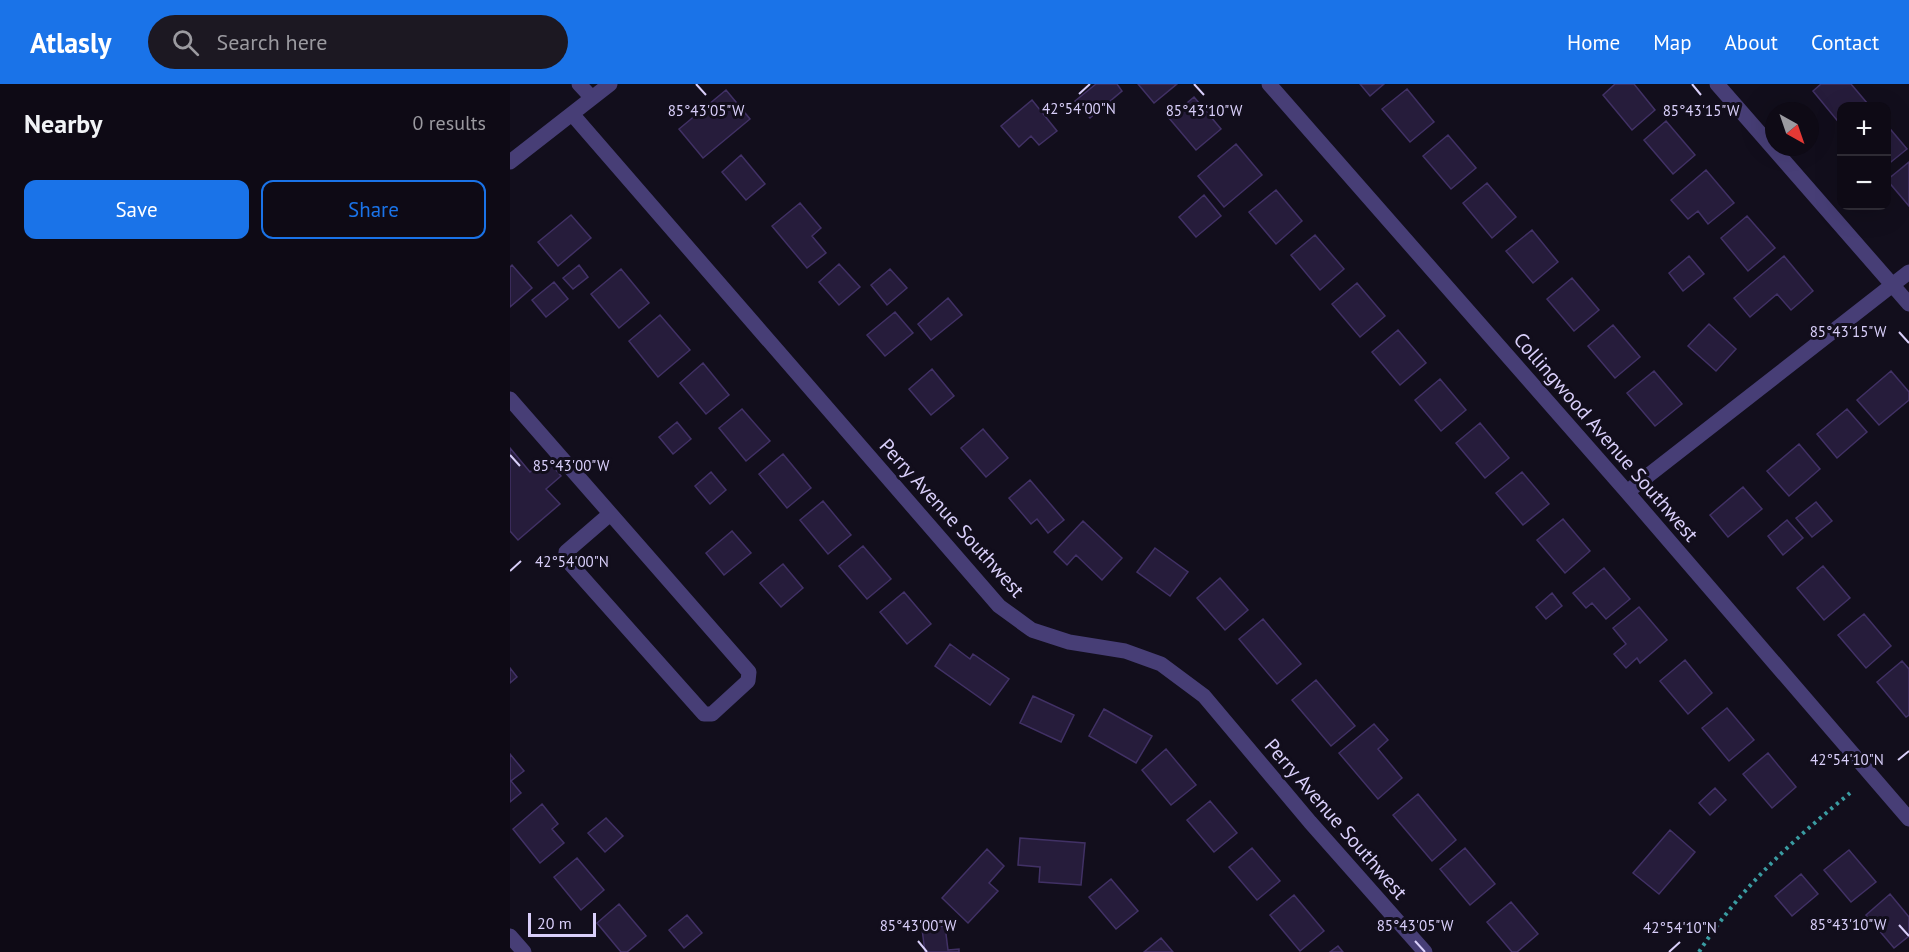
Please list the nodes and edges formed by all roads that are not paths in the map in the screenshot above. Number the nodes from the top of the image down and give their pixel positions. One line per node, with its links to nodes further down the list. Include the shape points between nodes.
1 (579, 84): 5 (street)
2 (610, 84): 5 (street)
3 (1269, 84): 12 (street, Collingwood Avenue Southwest)
4 (1717, 84): 9 (street)
5 (592, 98): 6 (street)
6 (572, 114): 7 (street); 17 (street, Perry Avenue Southwest, via 999,606 1032,630 1069,642 1125,651 1161,664 1204,696)
7 (510, 162)
8 (1909, 272): 9 (street)
9 (1893, 285): 10 (street); 12 (street)
10 (1909, 304)
11 (510, 399): 13 (street)
12 (1628, 492): 14 (street, Collingwood Avenue Southwest)
13 (610, 514): 13 (street, via 749,672 748,681 712,714 704,714 566,559 566,552)
14 (1909, 819)
15 (510, 936): 16 (street)
16 (524, 952)
17 (1425, 952)

